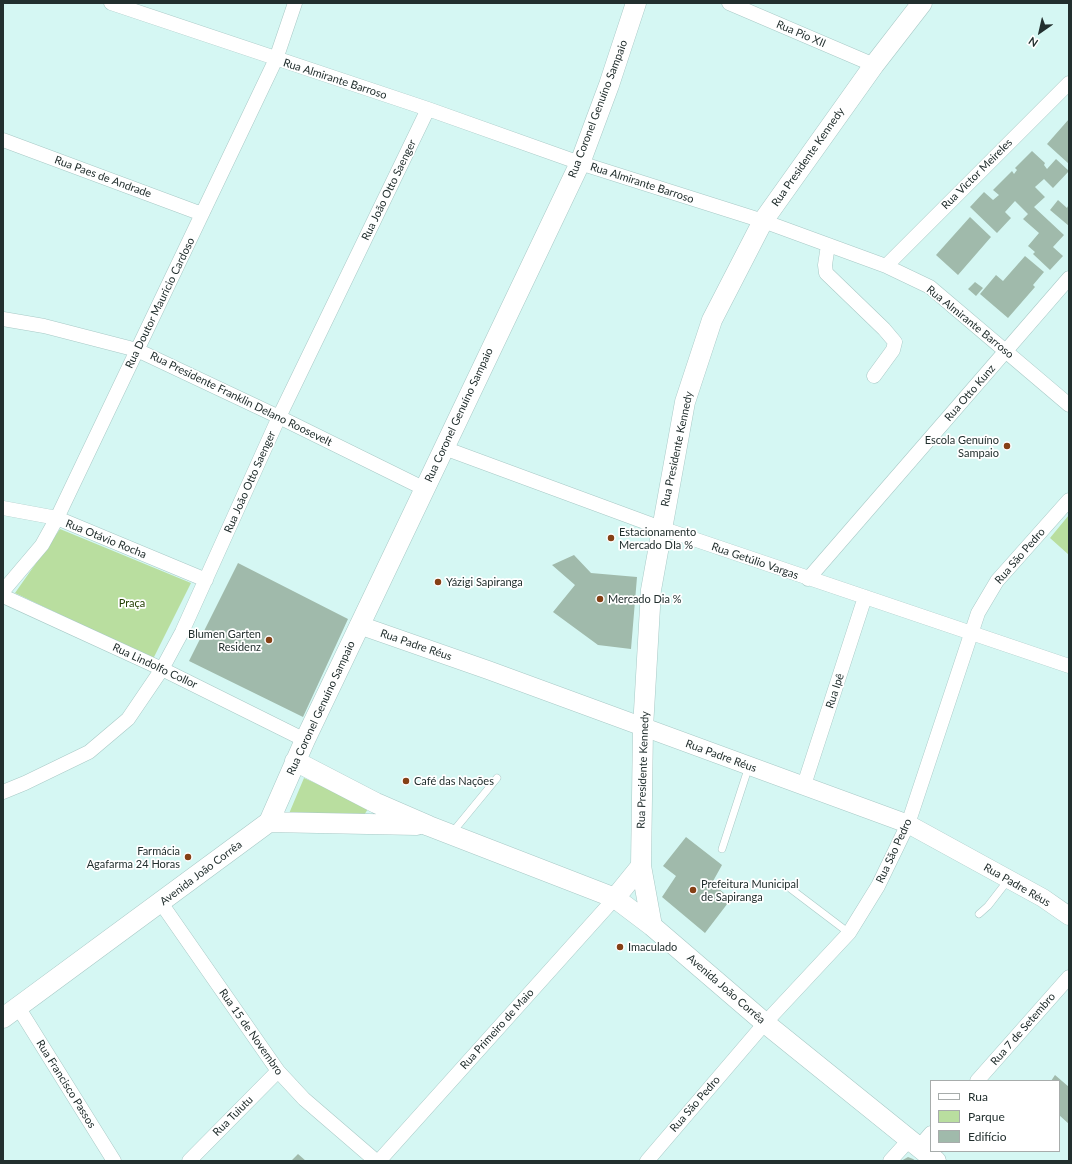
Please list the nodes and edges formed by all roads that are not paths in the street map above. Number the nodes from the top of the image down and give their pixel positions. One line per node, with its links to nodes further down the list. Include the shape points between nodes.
1 (111, 3): 6 (street, Rua Almirante Barroso)
2 (295, 3): 6 (street, Rua Doutor Mauricio Cardoso)
3 (636, 3): 11 (main road, Rua Coronel Genuíno Sampaio)
4 (729, 3): 7 (street, Rua Pio XII)
5 (922, 3): 7 (main road, Rua Presidente Kennedy)
6 (276, 59): 9 (street, Rua Almirante Barroso); 12 (street, Rua Doutor Mauricio Cardoso)
7 (874, 65): 13 (main road, Rua Presidente Kennedy)
8 (1069, 83): 15 (street, Rua Victor Meireles)
9 (428, 110): 11 (street, Rua Almirante Barroso); 22 (street, Rua João Otto Saenger)
10 (3, 140): 12 (street, Rua Paes de Andrade)
11 (580, 163): 13 (street, Rua Almirante Barroso); 23 (main road, Rua Coronel Genuíno Sampaio)
12 (202, 214): 18 (street, Rua Doutor Mauricio Cardoso)
13 (763, 221): 14 (street, Rua Almirante Barroso); 28 (main road, Rua Presidente Kennedy, via 712,320 685,402)
14 (828, 245): 15 (street, Rua Almirante Barroso); 20 (street, via 826,274 895,342 893,350)
15 (886, 266): 19 (street, Rua Almirante Barroso, via 930,288)
16 (1069, 278): 19 (street, Rua Otto Kunz)
17 (3, 319): 18 (street, Rua Presidente Franklin Delano Roosevelt, via 44,326)
18 (137, 350): 22 (street, Rua Presidente Franklin Delano Roosevelt); 27 (street, Rua Doutor Mauricio Cardoso)
19 (1006, 351): 21 (street, Rua Almirante Barroso); 29 (street, Rua Otto Kunz)
20 (874, 376)
21 (1069, 405)
22 (279, 417): 24 (street, Rua Presidente Franklin Delano Roosevelt); 30 (street, Rua João Otto Saenger)
23 (444, 448): 24 (main road, Rua Coronel Genuíno Sampaio); 28 (street, Rua Getúlio Vargas)
24 (424, 489): 34 (main road, Rua Coronel Genuíno Sampaio)
25 (1069, 500): 35 (street, Rua São Pedro, via 997,581 978,612)
26 (3, 508): 27 (street, Rua Otávio Rocha)
27 (57, 518): 30 (street, Rua Otávio Rocha); 31 (street, Rua Doutor Mauricio Cardoso, via 42,545)
28 (661, 528): 29 (street, Rua Getúlio Vargas); 38 (main road, Rua Presidente Kennedy, via 651,590)
29 (808, 579): 33 (street, Rua Getúlio Vargas)
30 (206, 580): 37 (street, Rua João Otto Saenger)
31 (3, 591)
32 (3, 596): 37 (street, Rua Lindolfo Collor)
33 (865, 598): 35 (street, Rua Getúlio Vargas); 43 (street, Rua Ipê)
34 (359, 625): 38 (street, Rua Padre Réus); 39 (main road, Rua Coronel Genuíno Sampaio)
35 (970, 633): 36 (street, Rua Getúlio Vargas); 48 (street, Rua São Pedro)
36 (1069, 666)
37 (162, 669): 39 (street, Rua Lindolfo Collor); 44 (street, Rua João Otto Saenger, via 128,719 89,752 25,784)
38 (643, 728): 41 (street, Rua Padre Réus); 52 (main road, Rua Presidente Kennedy)
39 (305, 740): 40 (main road, Rua Coronel Genuíno Sampaio)
40 (295, 761): 45 (main road, Avenida João Corrêa); 46 (main road, Rua Coronel Genuíno Sampaio)
41 (749, 766): 43 (street, Rua Padre Réus); 51 (lane)
42 (497, 778): 50 (lane)
43 (804, 785): 48 (street, Rua Padre Réus)
44 (3, 792)
45 (376, 803): 47 (main road, via 378,810); 49 (main road, Avenida João Corrêa)
46 (269, 822): 47 (main road, Avenida João Corrêa); 56 (main road, Avenida João Corrêa)
47 (370, 823): 49 (main road, Avenida João Corrêa)
48 (908, 824): 53 (street, Rua Padre Réus); 60 (street, Rua São Pedro, via 878,886)
49 (429, 826): 50 (main road, Avenida João Corrêa)
50 (451, 834): 55 (main road, Avenida João Corrêa)
51 (722, 849)
52 (641, 866): 55 (main road); 59 (main road, Rua Presidente Kennedy)
53 (1009, 879): 57 (lane); 58 (street, Rua Padre Réus)
54 (791, 889): 60 (lane)
55 (615, 898): 59 (main road, Avenida João Corrêa); 70 (street, Rua Primeiro de Maio)
56 (161, 903): 62 (main road, Avenida João Corrêa); 64 (street, Rua 15 de Novembro)
57 (979, 914)
58 (1069, 916)
59 (652, 926): 63 (main road, Avenida João Corrêa)
60 (849, 932): 63 (street, Rua São Pedro)
61 (1069, 977): 65 (street, Rua 7 de Setembro)
62 (10, 1013): 67 (street, Rua Francisco Passos)
63 (765, 1023): 66 (main road, Avenida João Corrêa); 71 (street, Rua São Pedro)
64 (278, 1072): 68 (street, Rua Tuiutu); 69 (street, Rua 15 de Novembro, via 304,1099)
65 (978, 1080)
66 (920, 1140): 72 (street); 73 (main road, Avenida João Corrêa)
67 (114, 1161)
68 (188, 1161)
69 (376, 1161)
70 (379, 1161)
71 (647, 1161)
72 (890, 1161)
73 (936, 1161)

